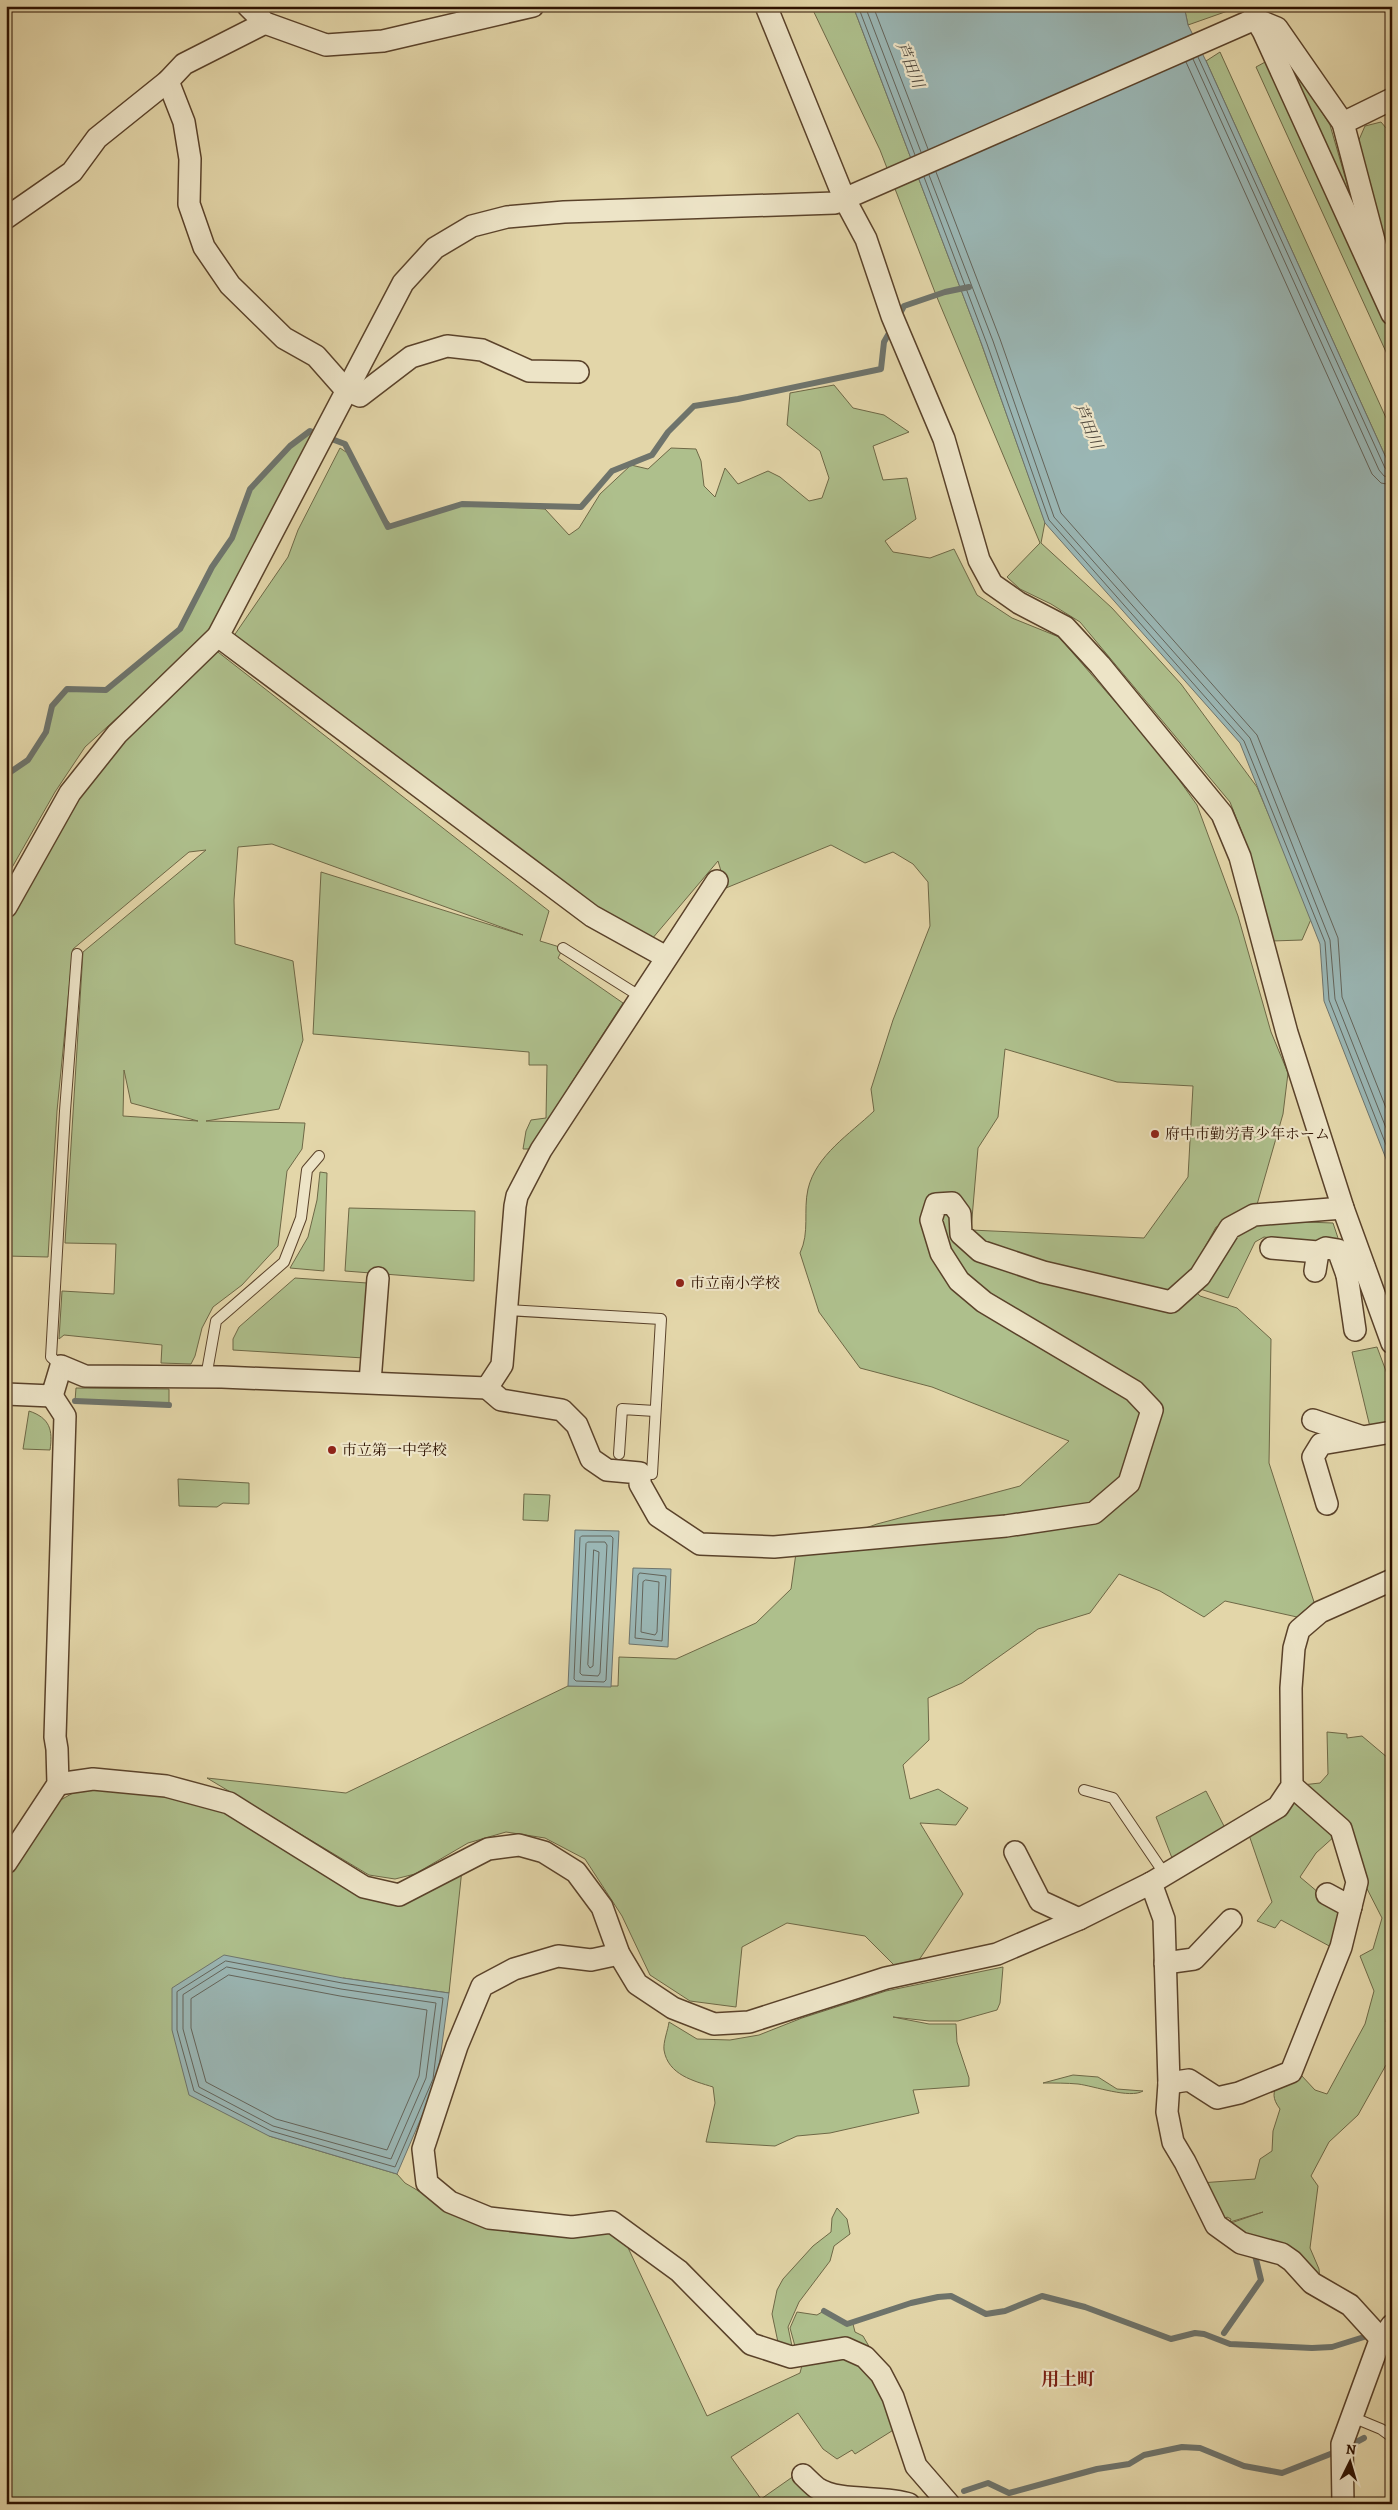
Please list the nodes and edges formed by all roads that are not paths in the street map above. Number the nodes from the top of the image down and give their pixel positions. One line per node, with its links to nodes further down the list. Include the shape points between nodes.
1 (248, 6): 5 (street)
2 (533, 6): 5 (street, via 383,41 326,46)
3 (766, 6): 9 (street)
4 (1253, 10): 8 (street, via 1277,28); 9 (street); 12 (street)
5 (265, 23): 6 (street, via 184,64)
6 (168, 81): 10 (street, via 97,138 72,172); 14 (street, via 184,122 190,159 189,204 204,247 230,285 284,338 316,356)
7 (1392, 98): 8 (street)
8 (1343, 123): 11 (street, via 1376,248)
9 (851, 196): 14 (street, via 835,202 536,214 506,217 472,226 435,248 403,283); 23 (street, via 892,316 944,439 979,560 992,584 1019,603 1065,627 1222,814 1240,857 1287,1033)
10 (6, 218)
11 (1392, 278)
12 (1392, 314)
13 (578, 372): 14 (street, via 529,371 482,350 447,346 411,358 360,396)
14 (346, 390): 15 (street)
15 (218, 636): 17 (street, via 117,734 70,793); 20 (street, via 592,916)
16 (717, 881): 20 (street)
17 (6, 907)
18 (563, 948): 21 (lane)
19 (77, 954): 30 (lane, via 51,1357)
20 (666, 957): 21 (street)
21 (641, 997): 27 (street, via 541,1150 517,1196)
22 (319, 1156): 31 (lane, via 307,1170 301,1218 284,1262 216,1321)
23 (1343, 1208): 25 (street); 41 (street, via 1254,1215 1230,1228 1200,1276 1170,1302 1043,1272 980,1251 961,1234 960,1214 952,1204 936,1204 932,1220 941,1253 959,1281 984,1302 1134,1391 1152,1410 1129,1483 1094,1513 1006,1526 782,1547 700,1544 658,1516 640,1484)
24 (1272, 1248): 25 (street, via 1316,1261 1326,1248 1338,1250)
25 (1356, 1271): 28 (street); 29 (street)
26 (378, 1278): 32 (street)
27 (506, 1310): 33 (street, via 502,1365); 36 (lane, via 661,1319)
28 (1355, 1330)
29 (1392, 1343)
30 (61, 1366): 31 (street, via 84,1376); 35 (street)
31 (206, 1377): 32 (street)
32 (370, 1382): 33 (street)
33 (487, 1388): 41 (street, via 501,1400 562,1410 577,1425 591,1459 607,1470)
34 (6, 1394): 35 (street)
35 (52, 1396): 44 (street, via 65,1416 55,1737)
36 (655, 1411): 40 (lane, via 622,1409); 41 (lane, via 652,1474)
37 (1313, 1420): 39 (street)
38 (1392, 1432): 39 (street)
39 (1363, 1437): 42 (street, via 1321,1444 1313,1457)
40 (619, 1454)
41 (640, 1473)
42 (1327, 1504)
43 (1392, 1580): 45 (street, via 1320,1612 1299,1630 1291,1688)
44 (58, 1784): 48 (street); 54 (street, via 93,1779 166,1786 229,1803 364,1887 400,1895 488,1849 519,1845 544,1852 576,1872 597,1900)
45 (1292, 1786): 49 (street, via 1278,1807); 51 (street, via 1341,1829 1357,1882)
46 (1084, 1790): 49 (lane, via 1113,1798)
47 (1015, 1852): 52 (street, via 1040,1901)
48 (6, 1864)
49 (1158, 1878): 52 (street); 55 (street, via 1164,1919)
50 (1327, 1894): 51 (street)
51 (1351, 1907): 56 (street, via 1341,1947 1313,1993 1290,2072 1272,2073 1240,2093 1217,2098 1189,2080)
52 (1078, 1919): 54 (street, via 997,1954 886,1978 749,2022 714,2024 673,2008 637,1984)
53 (1231, 1920): 55 (street, via 1194,1959)
54 (619, 1954): 62 (street, via 591,1960 558,1956 514,1969 482,1986 457,2046 423,2149 427,2183 450,2202 489,2218 572,2227 612,2222 679,2272 751,2344 792,2357 845,2348 864,2357 881,2374 893,2397 916,2466)
55 (1165, 1963): 56 (street)
56 (1169, 2083): 57 (street, via 1167,2112 1172,2142 1216,2225 1241,2243 1282,2254 1312,2283 1350,2305)
57 (1386, 2332): 58 (street)
58 (1352, 2417): 59 (lane); 63 (street, via 1342,2444)
59 (1392, 2437)
60 (803, 2475): 61 (street, via 819,2489 854,2498 896,2499)
61 (909, 2504)
62 (949, 2504)
63 (1344, 2504)

